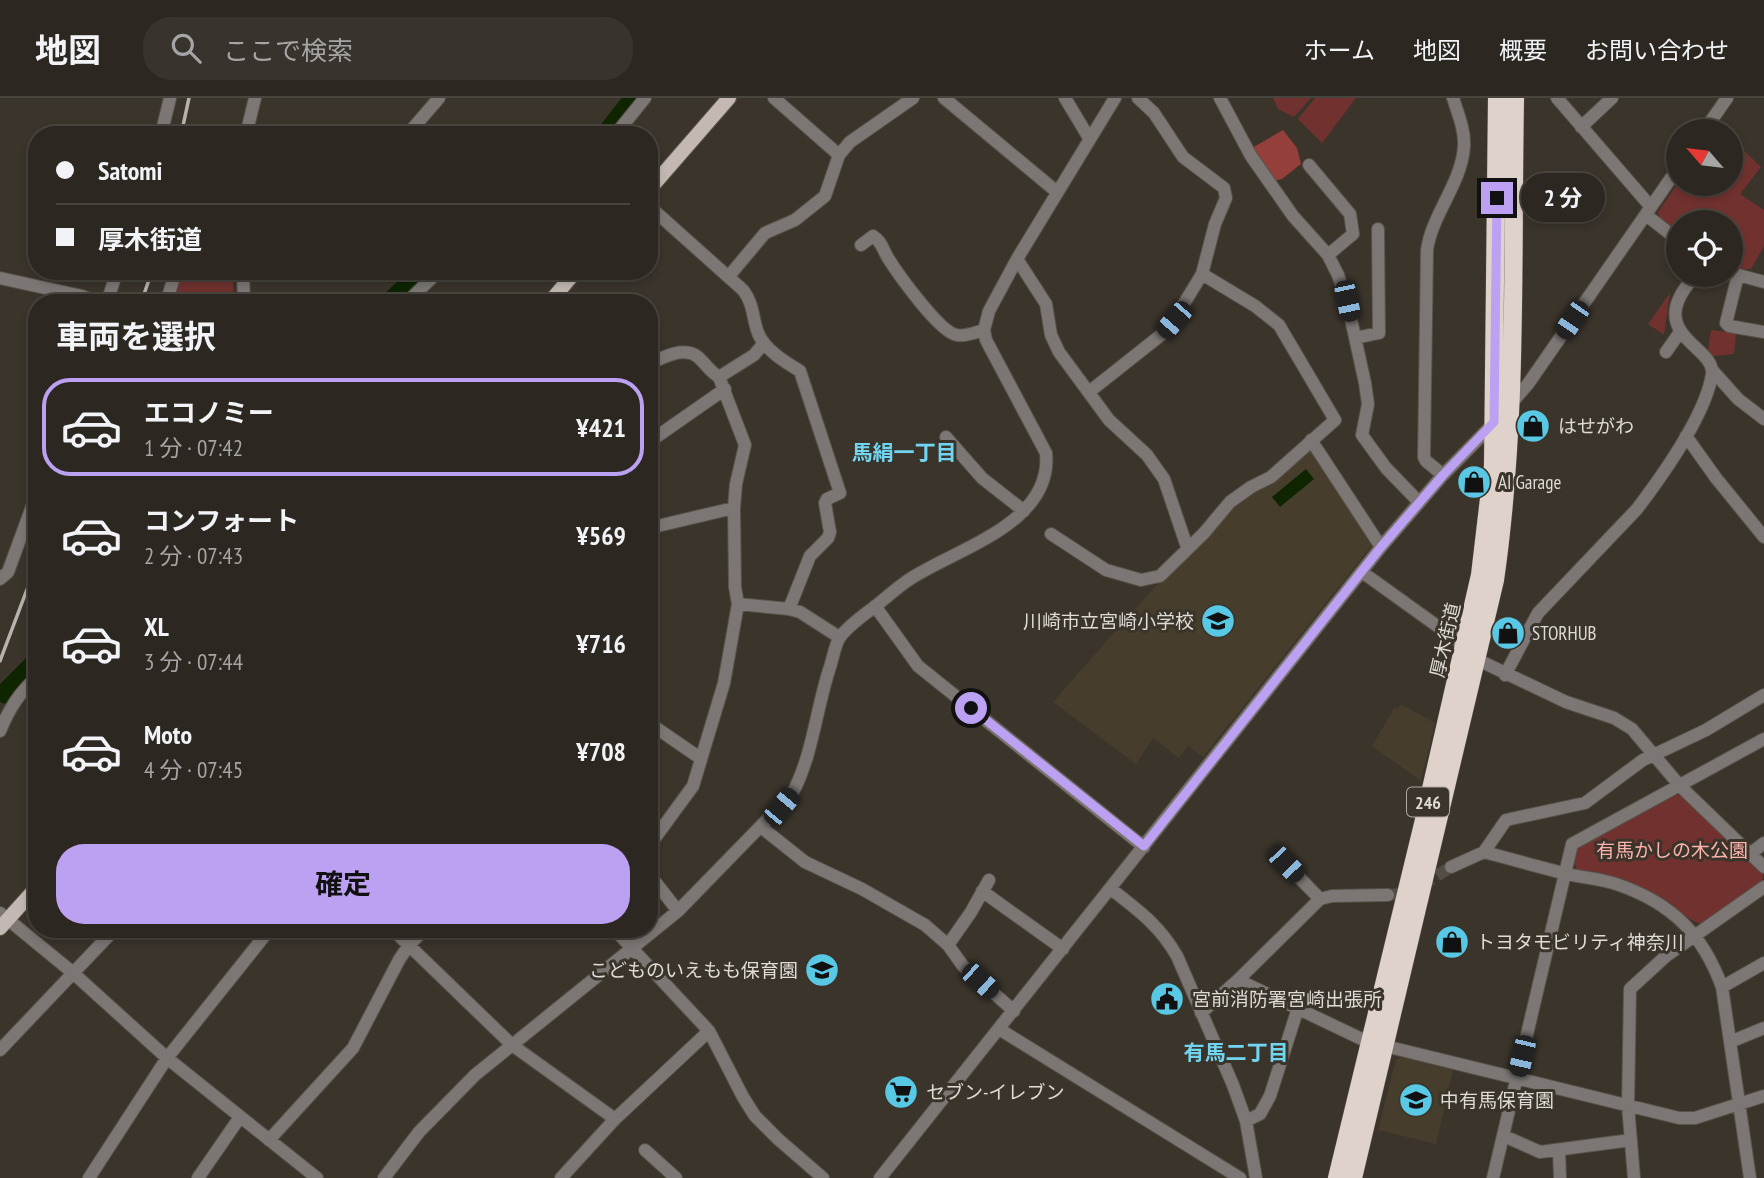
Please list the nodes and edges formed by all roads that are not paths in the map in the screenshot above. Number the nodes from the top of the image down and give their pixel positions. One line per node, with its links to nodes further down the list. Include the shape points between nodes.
1 (170, 98): 20 (street)
2 (255, 98): 21 (street)
3 (439, 98): 22 (street)
4 (645, 98): 23 (street)
5 (729, 98): 28 (main road)
6 (774, 98): 26 (street)
7 (913, 98): 26 (street, via 850,142)
8 (944, 98): 30 (street)
9 (1065, 98): 25 (street)
10 (1115, 98): 25 (street)
11 (1138, 98): 38 (street, via 1184,157 1224,188 1226,198)
12 (1220, 98): 36 (street, via 1251,156 1293,216)
13 (1453, 98): 67 (street, via 1464,148 1427,250 1424,457)
14 (1497, 98): 62 (highway, 厚木街道 / 246)
15 (1515, 98): 60 (highway, 厚木街道 / 246)
16 (1557, 98): 24 (street)
17 (1612, 98): 24 (street)
18 (1727, 98): 19 (street)
19 (1712, 119)
20 (163, 126)
21 (248, 126)
22 (415, 126)
23 (622, 126)
24 (1581, 127): 31 (street)
25 (1089, 138): 30 (street)
26 (839, 155): 39 (street, via 825,196 795,220 765,233)
27 (1309, 165): 36 (street, via 1350,214 1353,234)
28 (658, 180)
29 (1666, 186): 31 (street)
30 (1057, 192): 37 (street)
31 (1649, 211): 33 (street); 60 (street)
32 (658, 214): 39 (street)
33 (1666, 228)
34 (1378, 229): 53 (street, via 1379,333)
35 (861, 246): 50 (street, via 873,236 880,240 914,295 948,332 958,336)
36 (1328, 255): 53 (street, via 1347,301)
37 (1017, 259): 50 (street); 59 (street, via 1046,304 1059,352)
38 (1202, 274): 59 (street, via 1161,335); 66 (street, via 1279,325 1335,420)
39 (729, 276): 54 (street, via 751,300)
40 (1743, 276): 44 (street)
41 (0, 278): 47 (street)
42 (430, 280): 48 (street)
43 (568, 280): 49 (main road)
44 (1764, 282)
45 (1686, 287): 51 (street, via 1676,322)
46 (1732, 287): 52 (street, via 1726,323)
47 (73, 294)
48 (415, 294)
49 (557, 294)
50 (984, 330): 70 (street, via 1046,453 1044,481)
51 (1680, 332): 55 (street); 57 (street)
52 (1764, 332)
53 (1355, 338): 68 (street, via 1368,404 1363,435 1386,468)
54 (764, 343): 58 (street); 81 (street, via 800,371 840,493 825,503 828,538 810,556)
55 (1666, 352)
56 (658, 360): 58 (street, via 686,351 696,355)
57 (1713, 371): 61 (street); 64 (street)
58 (722, 383): 63 (street); 69 (street, via 745,445)
59 (1089, 393): 75 (street, via 1164,479)
60 (1512, 404): 62 (street); 84 (highway, 厚木街道 / 246, via 1505,510)
61 (1764, 419)
62 (1494, 422): 67 (street); 83 (highway, 厚木街道 / 246, via 1489,513)
63 (658, 435)
64 (1686, 436): 74 (street); 85 (street, via 1637,509 1538,612)
65 (946, 438): 70 (street, via 982,478)
66 (1311, 440): 75 (street, via 1270,477 1230,502); 76 (street)
67 (1443, 475): 68 (street)
68 (1419, 502): 76 (street)
69 (734, 508): 72 (street); 79 (street)
70 (1024, 511): 80 (street, via 1000,530 909,579)
71 (28, 518): 78 (street, via 8,572)
72 (658, 523)
73 (1051, 534): 75 (street, via 1106,570 1140,580 1160,576)
74 (1764, 537)
75 (1187, 547)
76 (1381, 547): 77 (street)
77 (1362, 572): 83 (street); 97 (street)
78 (0, 579)
79 (737, 604): 81 (street); 92 (street, via 724,683)
80 (875, 606): 82 (street); 97 (street, via 918,666)
81 (789, 609): 82 (street)
82 (839, 638): 94 (street, via 803,774 792,794)
83 (1465, 646): 136 (highway, 厚木街道 / 246)
84 (1478, 660): 85 (street); 136 (highway, 厚木街道 / 246)
85 (1505, 675): 91 (street, via 1623,723)
86 (28, 685): 89 (street)
87 (1764, 695): 91 (street)
88 (658, 729): 92 (street)
89 (0, 731)
90 (1764, 739): 93 (street)
91 (1656, 754): 93 (street); 98 (street, via 1585,803 1506,820)
92 (700, 758): 95 (street, via 692,786)
93 (1680, 786): 99 (street); 103 (street, via 1573,844)
94 (761, 827): 110 (street); 121 (street, via 805,862 925,925)
95 (658, 833)
96 (1764, 843): 99 (street)
97 (1144, 846): 106 (street)
98 (1484, 852): 101 (street); 103 (street)
99 (1750, 854): 102 (street)
100 (1286, 864): 109 (street)
101 (1451, 867)
102 (1764, 867)
103 (1566, 874): 113 (street, via 1619,885 1666,908); 139 (street)
104 (658, 885): 110 (street)
105 (1764, 887): 113 (street)
106 (1111, 889): 123 (street); 130 (street, via 1166,936)
107 (28, 895): 111 (main road)
108 (1388, 895): 109 (street)
109 (1320, 900): 126 (street)
110 (678, 911): 112 (street)
111 (2, 920): 125 (street)
112 (658, 928)
113 (1695, 934): 127 (street); 142 (street, via 1630,989)
114 (106, 938): 125 (street)
115 (263, 938): 138 (street)
116 (402, 938): 120 (street)
117 (416, 938): 120 (street)
118 (623, 938): 122 (street)
119 (646, 938): 122 (street)
120 (409, 945): 135 (street); 147 (street, via 353,1048)
121 (947, 945): 123 (street, via 986,886); 129 (street)
122 (634, 948): 133 (street); 135 (street)
123 (1062, 949): 129 (street)
124 (1764, 962): 127 (street)
125 (72, 972): 137 (street); 138 (street)
126 (1238, 980): 128 (street); 130 (street)
127 (1722, 987): 134 (street)
128 (1298, 1009): 136 (street); 145 (street, via 1270,1096 1260,1114)
129 (1014, 1011): 132 (street)
130 (1201, 1013): 145 (street)
131 (1764, 1028): 134 (street)
132 (999, 1029): 158 (street); 159 (street)
133 (709, 1031): 144 (street); 157 (street, via 755,1116)
134 (1730, 1042): 141 (street)
135 (512, 1045): 144 (street); 154 (street, via 419,1132)
136 (1378, 1045): 139 (street); 161 (highway, 厚木街道 / 246); 162 (highway, 厚木街道 / 246)
137 (0, 1050)
138 (167, 1058): 143 (street); 151 (street)
139 (1516, 1080): 142 (street); 146 (street)
140 (1764, 1096): 141 (street)
141 (1739, 1104): 142 (street, via 1695,1118); 166 (street)
142 (1628, 1106): 148 (street)
143 (240, 1118): 147 (street); 152 (street)
144 (615, 1119): 155 (street)
145 (1246, 1121): 160 (street)
146 (1504, 1136): 150 (street, via 1540,1152); 163 (street)
147 (269, 1140): 153 (street)
148 (1631, 1140): 150 (street); 165 (street)
149 (645, 1150): 156 (street)
150 (1559, 1150): 164 (street)
151 (89, 1178)
152 (198, 1178)
153 (317, 1178)
154 (384, 1178)
155 (561, 1178)
156 (676, 1178)
157 (823, 1178)
158 (880, 1178)
159 (1240, 1178)
160 (1256, 1178)
161 (1337, 1178)
162 (1353, 1178)
163 (1493, 1178)
164 (1560, 1178)
165 (1634, 1178)
166 (1750, 1178)

